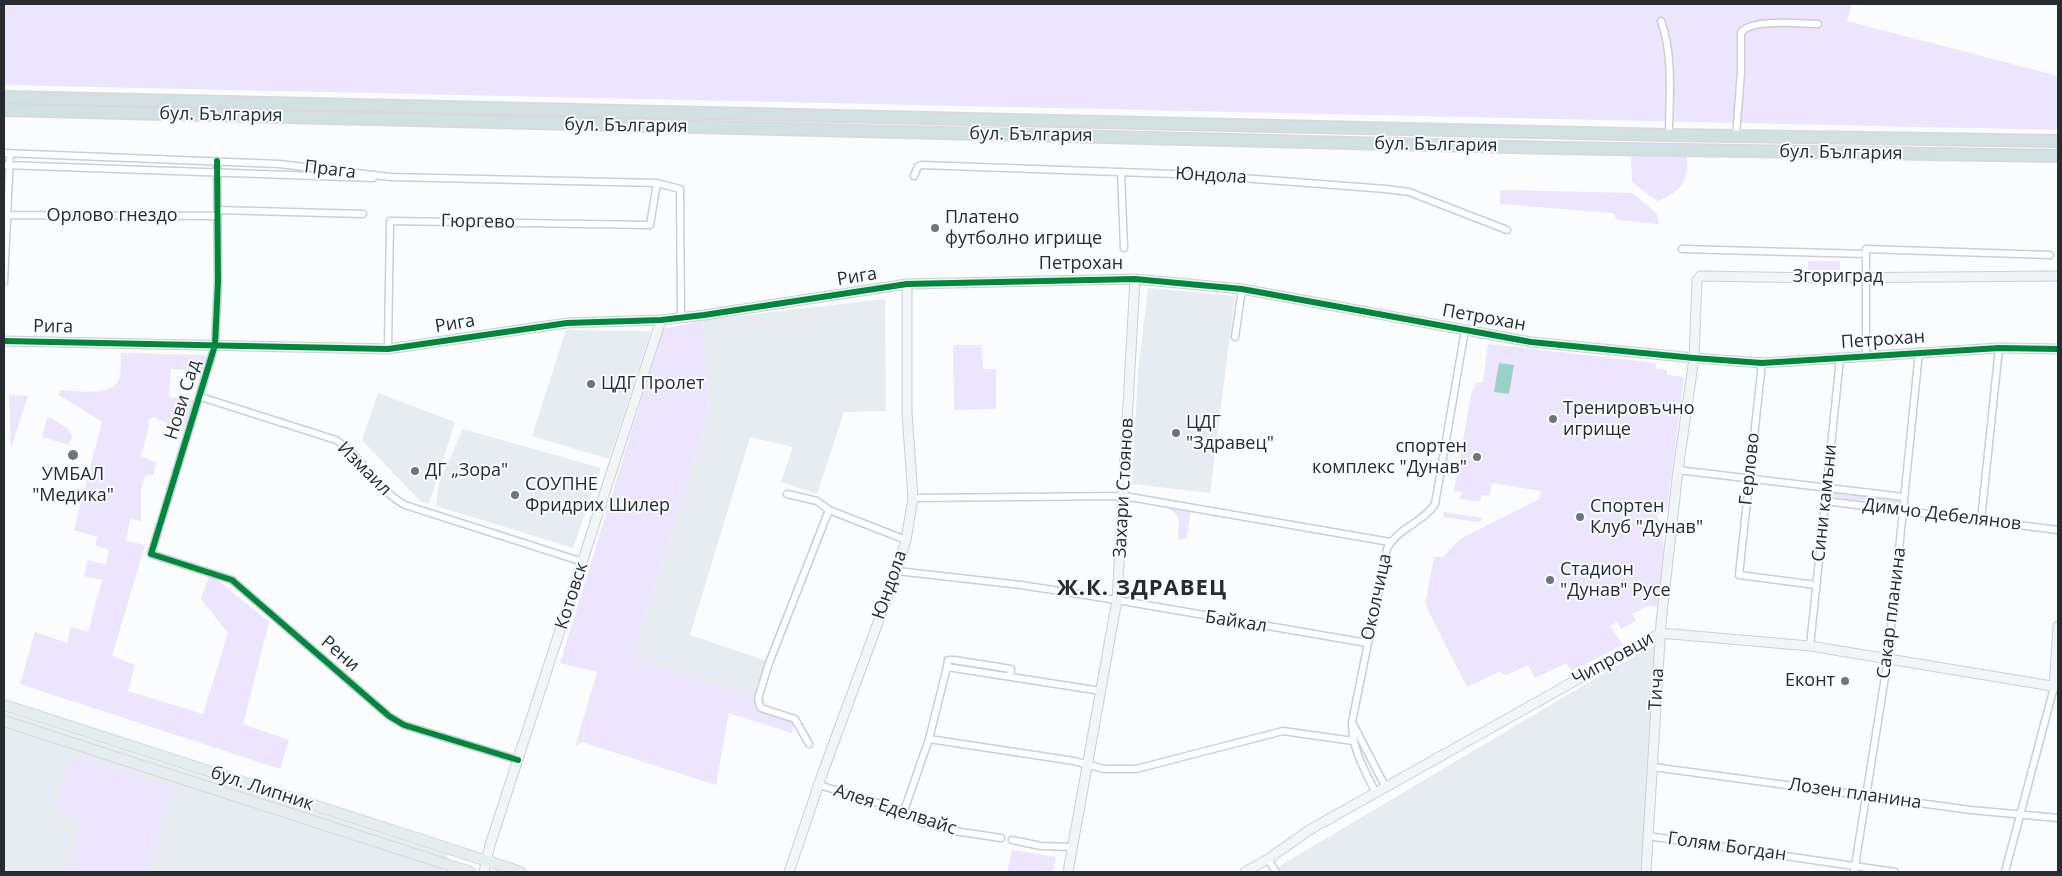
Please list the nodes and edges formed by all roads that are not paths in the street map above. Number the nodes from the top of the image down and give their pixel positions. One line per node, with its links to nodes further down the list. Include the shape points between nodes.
1 (1661, 21): 5 (street, via 1666,33 1669,66)
2 (1818, 24): 6 (street, via 1751,25 1744,28 1741,33)
3 (4, 96): 5 (highway, бул. България)
4 (4, 110): 9 (highway, бул. България, via 1555,148)
5 (1669, 136): 6 (highway, бул. България)
6 (1736, 136): 7 (highway, бул. България)
7 (2058, 141)
8 (7, 154): 10 (street, Прага); 11 (street)
9 (2058, 156)
10 (217, 161): 13 (street, Нови Сад); 15 (street, Прага, via 279,164)
11 (6, 165): 13 (street); 19 (street)
12 (1121, 172): 14 (street, Юндола, via 922,164); 20 (street, Юндола, via 1213,175 1409,192); 21 (street)
13 (218, 173): 15 (street, via 360,179); 17 (street, Нови Сад)
14 (914, 176)
15 (391, 177): 16 (street, Прага)
16 (657, 183): 31 (street, via 680,189); 38 (street, Гюргево, via 650,225 390,221)
17 (218, 213): 18 (street, Орлово гнездо); 19 (street, Орлово гнездо); 36 (street, Нови Сад)
18 (363, 214)
19 (6, 215): 28 (street)
20 (1507, 230)
21 (1124, 248)
22 (1682, 249): 23 (street)
23 (1866, 254): 24 (street, via 1866,248); 26 (street)
24 (2050, 255)
25 (2058, 276): 26 (street, Згориград)
26 (1866, 277): 41 (street); 42 (street, Згориград, via 1700,276 1697,280)
27 (1136, 279): 29 (street, Петрохан); 30 (street, Петрохан); 50 (street, Захари Стоянов)
28 (4, 282)
29 (907, 284): 31 (street, Рига); 52 (street, Юндола, via 907,414)
30 (1242, 288): 33 (street, Петрохан); 34 (street)
31 (681, 318): 32 (street, Рига)
32 (661, 320): 38 (street, Рига, via 567,323); 61 (street, Котовск)
33 (1465, 330): 42 (street, Петрохан, via 1541,343); 59 (street, Околчица, via 1435,504)
34 (1235, 336)
35 (4, 341): 36 (street, Рига)
36 (215, 345): 38 (street, Рига); 45 (street, Нови Сад)
37 (1999, 348): 39 (street, Петрохан); 40 (street, Петрохан); 56 (street)
38 (388, 349)
39 (2058, 349)
40 (1919, 352): 41 (street, Петрохан); 51 (street, Сакар планина)
41 (1866, 356): 43 (street, Петрохан)
42 (1694, 358): 44 (street, Петрохан); 46 (street, Тича)
43 (1840, 359): 44 (street, Петрохан); 48 (street, Сини камъни)
44 (1762, 363): 47 (street, Герлово)
45 (200, 398): 60 (street, Нови Сад); 61 (street, Измаил, via 336,440 344,445 374,482 405,506)
46 (1678, 470): 47 (street, Димчо Дебелянов); 66 (street, Тича)
47 (1748, 478): 48 (street, Димчо Дебелянов); 63 (street, Герлово, via 1739,575)
48 (1827, 488): 51 (street, Димчо Дебелянов); 53 (street, Сини камъни)
49 (787, 494): 55 (street, via 817,502)
50 (1124, 496): 52 (street); 59 (street); 64 (street, Захари Стоянов)
51 (1904, 497): 54 (street, Сакар планина)
52 (913, 498): 58 (street, Юндола)
53 (1825, 501): 54 (street, Димчо Дебелянов); 63 (street, Сини камъни)
54 (1903, 509): 56 (street, Димчо Дебелянов); 69 (street, Сакар планина)
55 (829, 510): 58 (street); 77 (street, via 758,699 761,708 795,719)
56 (1981, 520): 57 (street, Димчо Дебелянов)
57 (2058, 530)
58 (906, 540): 62 (street, Юндола)
59 (1390, 542): 67 (street, Околчица, via 1383,561)
60 (151, 554): 78 (street, Рени, via 232,580 389,716 404,725)
61 (583, 562): 78 (street, Котовск)
62 (897, 571): 64 (street, Байкал); 81 (street, Юндола)
63 (1816, 585): 68 (street, Сини камъни)
64 (1117, 600): 67 (street, Байкал); 71 (street, Захари Стоянов)
65 (2058, 626): 70 (street)
66 (1660, 633): 68 (street, Чипровци); 80 (street, Тича); 82 (street, Чипровци)
67 (1367, 643): 74 (street, Околчица)
68 (1810, 646): 69 (street, Чипровци)
69 (1888, 658): 70 (street, Чипровци); 84 (street, Сакар планина)
70 (2056, 687): 86 (street)
71 (1101, 691): 75 (street, via 947,667); 79 (street, Захари Стоянов)
72 (4, 705): 93 (main road, бул. Липник)
73 (4, 721): 95 (main road, бул. Липник)
74 (1352, 722): 76 (street, Околчица); 82 (street)
75 (929, 739): 79 (street); 85 (street)
76 (1353, 741): 79 (street, via 1283,731 1136,769 1104,769); 83 (street)
77 (809, 744)
78 (518, 760): 93 (street, Котовск)
79 (1088, 764): 91 (street, Захари Стоянов)
80 (1653, 767): 84 (street, Лозен планина); 88 (street, Тича)
81 (819, 785): 85 (street, Алея Еделвайс); 98 (street, Юндола)
82 (1386, 788): 83 (street, Чипровци)
83 (1376, 793): 92 (street, Чипровци, via 1312,829)
84 (1865, 794): 86 (street, Лозен планина); 94 (street, Сакар планина)
85 (904, 810): 89 (street, Алея Еделвайс, via 921,822)
86 (2020, 816): 87 (street, Лозен планина); 104 (street)
87 (2058, 818)
88 (1648, 836): 94 (street, Голям Богдан); 102 (street, Тича)
89 (1001, 838)
90 (1012, 840): 91 (street, via 1041,846)
91 (1073, 847): 99 (street, Захари Стоянов)
92 (1268, 859): 100 (street, Чипровци); 101 (street)
93 (486, 861): 96 (street, Котовск); 97 (main road, бул. Липник)
94 (1854, 869): 103 (street, Голям Богдан)
95 (470, 872)
96 (484, 872)
97 (521, 872)
98 (789, 872)
99 (1068, 872)
100 (1244, 872)
101 (1276, 872)
102 (1646, 872)
103 (1895, 872)
104 (2005, 872)

